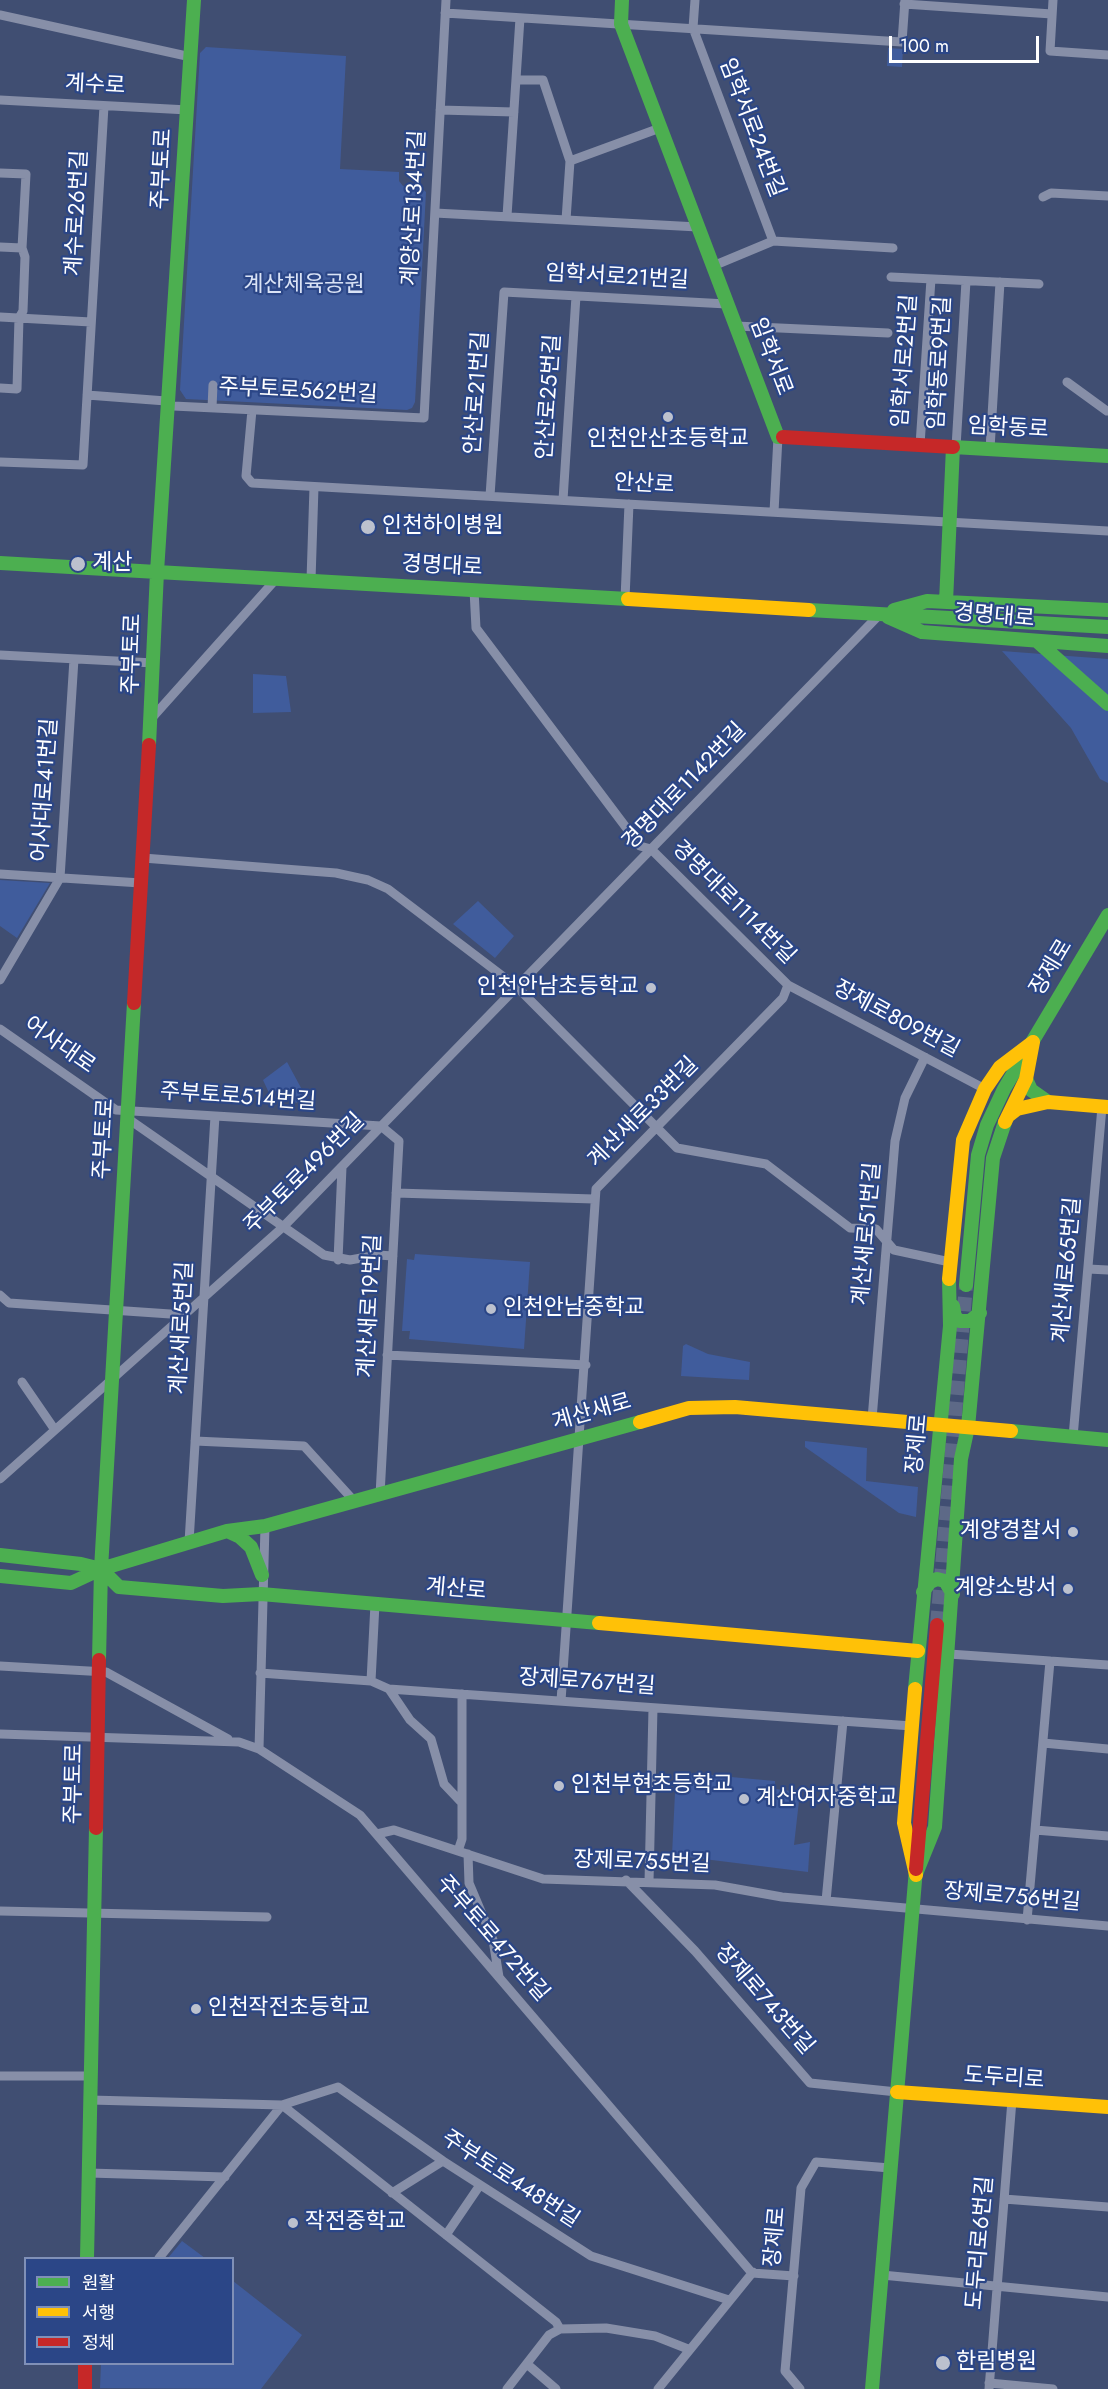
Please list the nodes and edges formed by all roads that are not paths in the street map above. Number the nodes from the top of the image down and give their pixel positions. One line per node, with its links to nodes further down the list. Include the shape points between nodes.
1 (194, 0): 14 (main road, 주부토로)
2 (446, 0): 7 (street, 계양산로134번길)
3 (622, 0): 11 (main road, 임학서로)
4 (694, 0): 12 (street)
5 (1053, 0): 8 (street)
6 (904, 2): 8 (street); 12 (street, via 902,42)
7 (445, 13): 10 (street); 19 (street, 계양산로134번길)
8 (1052, 14): 13 (street, via 1050,51)
9 (0, 15): 14 (street)
10 (520, 18): 11 (street); 15 (street)
11 (621, 24): 12 (street); 21 (main road, 임학서로)
12 (693, 28): 30 (street, 임학서로24번길)
13 (1108, 55)
14 (191, 57): 18 (main road, 주부토로)
15 (516, 80): 20 (street); 22 (street, via 543,80)
16 (0, 100): 17 (street, 계수로)
17 (104, 106): 18 (street, 계수로); 45 (street, 계수로26번길)
18 (188, 110): 52 (main road, 주부토로)
19 (440, 110): 20 (street); 26 (street, 계양산로134번길)
20 (514, 112): 27 (street)
21 (660, 128): 22 (street); 29 (main road, 임학서로)
22 (570, 161): 28 (street)
23 (0, 173): 32 (street, via 26,174)
24 (1108, 196): 25 (street, via 1051,193)
25 (1043, 197)
26 (435, 213): 27 (street); 56 (street, 계양산로134번길)
27 (507, 216): 28 (street)
28 (566, 220): 29 (street)
29 (698, 226): 34 (main road, 임학서로)
30 (773, 241): 33 (street); 34 (street)
31 (0, 247): 32 (street)
32 (22, 248): 44 (street, via 24,300)
33 (893, 248)
34 (713, 266): 42 (main road, 임학서로)
35 (891, 276): 36 (street)
36 (931, 279): 37 (street); 58 (street, 임학서로2번길)
37 (966, 280): 38 (street); 59 (street, 임학동로9번길)
38 (1000, 282): 39 (street); 60 (street)
39 (1039, 285)
40 (504, 292): 41 (street, 임학서로21번길); 64 (street, 안산로21번길)
41 (576, 296): 42 (street, 임학서로21번길); 65 (street, 안산로25번길)
42 (727, 304): 46 (main road, 임학서로)
43 (0, 317): 44 (street)
44 (19, 318): 45 (street); 50 (street, via 17,389)
45 (91, 322): 51 (street, 계수로26번길)
46 (736, 326): 47 (street); 57 (main road, 임학서로)
47 (888, 333)
48 (1067, 382): 55 (street)
49 (213, 385): 53 (street)
50 (0, 388)
51 (87, 395): 52 (street, 주부토로562번길); 62 (street, 계수로26번길, via 83,465)
52 (170, 403): 53 (street, 주부토로562번길); 71 (main road, 주부토로)
53 (212, 408): 54 (street, 주부토로562번길)
54 (252, 410): 56 (street, 주부토로562번길); 63 (street, 안산로, via 246,476 252,483)
55 (1107, 411)
56 (424, 418)
57 (778, 437): 58 (main road); 67 (street)
58 (920, 445): 59 (main road)
59 (955, 447): 60 (main road, 임학동로); 68 (main road, 임학동로)
60 (990, 449): 61 (main road, 임학동로)
61 (1108, 456)
62 (0, 462)
63 (314, 487): 64 (street, 안산로); 73 (street)
64 (490, 496): 65 (street, 안산로)
65 (563, 500): 66 (street, 안산로)
66 (629, 504): 67 (street, 안산로); 75 (street)
67 (774, 512): 68 (street, 안산로)
68 (950, 522): 69 (street, 안산로); 76 (main road, 임학동로)
69 (1108, 531)
70 (0, 563): 71 (main road, 경명대로)
71 (157, 572): 72 (main road, 경명대로); 85 (main road, 주부토로)
72 (277, 578): 73 (main road, 경명대로); 87 (street)
73 (310, 580): 74 (main road, 경명대로)
74 (474, 590): 75 (main road, 경명대로); 88 (street, 경명대로1114번길, via 476,628 640,846)
75 (625, 598): 78 (main road, 경명대로)
76 (946, 602): 77 (main road, 경명대로); 78 (main road, 경명대로, via 927,601)
77 (1108, 610)
78 (881, 613): 79 (main road, 경명대로); 80 (main road, 경명대로, via 922,632); 88 (street, 경명대로1142번길)
79 (1108, 627)
80 (1038, 642): 81 (main road, 경명대로); 86 (main road)
81 (1108, 646)
82 (0, 655): 83 (street); 84 (street)
83 (74, 659): 85 (street); 91 (street, 어사대로41번길)
84 (0, 662)
85 (154, 663): 87 (main road, 주부토로)
86 (1108, 704)
87 (151, 719): 89 (main road, 주부토로)
88 (651, 849): 95 (street, 경명대로1114번길); 96 (street, 경명대로1142번길)
89 (143, 858): 92 (main road, 주부토로); 96 (street, via 336,873 368,880 388,889)
90 (0, 874): 91 (street)
91 (60, 878): 92 (street); 94 (street, 어사대로41번길)
92 (141, 883): 104 (main road, 주부토로)
93 (1108, 915): 98 (main road, 장제로)
94 (0, 980)
95 (788, 985): 99 (street, 장제로809번길); 108 (street, 계산새로33번길, via 783,998)
96 (517, 987): 107 (street, 주부토로496번길); 108 (street)
97 (0, 1029): 104 (street, 어사대로, via 116,1110)
98 (1033, 1042): 100 (main road, 장제로); 101 (main road, 장제로, via 1000,1067); 120 (main road, 장제로, via 1004,1089 978,1155)
99 (925, 1057): 101 (street, 장제로809번길); 114 (street, 계산새로51번길, via 898,1119)
100 (1026, 1079): 102 (main road, via 1031,1090); 106 (main road, 장제로)
101 (985, 1089): 117 (main road, 장제로, via 963,1140)
102 (1048, 1102): 103 (main road); 106 (main road, via 1017,1109)
103 (1105, 1107): 118 (street, 계산새로65번길)
104 (128, 1114): 105 (street, 주부토로514번길); 110 (street); 125 (main road, 주부토로)
105 (215, 1116): 107 (street, 주부토로514번길); 110 (street, 계산새로5번길)
106 (1006, 1118): 126 (main road, 장제로, via 993,1158)
107 (381, 1126): 109 (street, 주부토로496번길); 111 (street, 계산새로19번길, via 399,1142)
108 (657, 1128): 112 (street, 계산새로33번길, via 596,1189); 114 (street, via 678,1148 766,1164 850,1228 876,1230)
109 (342, 1167): 113 (street, 주부토로496번길); 116 (street)
110 (212, 1177): 113 (street); 123 (street, 계산새로5번길)
111 (396, 1193): 112 (street); 115 (street, 계산새로19번길)
112 (594, 1199): 129 (street, 계산새로33번길)
113 (283, 1227): 116 (street); 123 (street, 주부토로496번길)
114 (887, 1240): 117 (street, via 894,1250); 132 (street, 계산새로51번길)
115 (393, 1256): 116 (street); 128 (street, 계산새로19번길)
116 (338, 1260)
117 (950, 1262): 121 (main road, 장제로)
118 (1088, 1269): 119 (street); 136 (street, 계산새로65번길)
119 (1108, 1270)
120 (966, 1285)
121 (948, 1286): 126 (main road, via 955,1317 967,1322); 133 (main road, 장제로, via 950,1326)
122 (0, 1295): 124 (street)
123 (204, 1298): 127 (street, 주부토로496번길); 139 (street, 계산새로5번길)
124 (4, 1304): 125 (street)
125 (116, 1310): 127 (street); 130 (main road, 주부토로)
126 (980, 1313): 134 (main road, 장제로)
127 (185, 1314): 130 (street, 주부토로496번길)
128 (387, 1355): 129 (street); 141 (street, 계산새로19번길)
129 (586, 1365): 137 (street, 계산새로33번길)
130 (112, 1379): 135 (street, 주부토로496번길); 147 (main road, 주부토로)
131 (22, 1382): 135 (street)
132 (872, 1419): 133 (main road, 계산새로); 137 (main road, 계산새로, via 712,1406 689,1408)
133 (941, 1425): 134 (main road, 계산새로); 150 (main road, 장제로)
134 (968, 1427): 136 (main road, 계산새로); 152 (main road, 장제로, via 961,1459)
135 (55, 1430): 140 (street, 주부토로496번길)
136 (1073, 1437): 138 (main road, 계산새로)
137 (580, 1438): 141 (main road, 계산새로); 154 (street, 계산새로33번길)
138 (1108, 1440)
139 (195, 1441): 142 (street, via 304,1446); 145 (street, 계산새로5번길)
140 (0, 1479)
141 (380, 1495): 142 (main road, 계산새로)
142 (355, 1502): 143 (main road, 계산새로)
143 (265, 1526): 144 (main road, 계산새로); 148 (street)
144 (226, 1531): 145 (main road, 계산새로); 148 (main road, via 251,1547)
145 (189, 1542): 147 (main road, 계산새로)
146 (0, 1555): 147 (main road)
147 (101, 1569): 149 (main road, via 71,1582); 151 (main road, 계산로, via 119,1587 223,1596); 161 (main road, 주부토로)
148 (262, 1575): 151 (street)
149 (0, 1576)
150 (923, 1592): 152 (main road, via 938,1579 945,1581); 156 (main road, 장제로)
151 (261, 1594): 153 (main road, 계산로); 162 (street)
152 (952, 1594): 157 (main road, 장제로)
153 (375, 1604): 154 (main road, 계산로); 163 (street)
154 (567, 1621): 156 (main road, 계산로); 166 (street, 계산새로33번길)
155 (937, 1625): 182 (main road, 장제로)
156 (918, 1651): 169 (main road, 장제로)
157 (949, 1654): 158 (street); 182 (main road, 장제로, via 935,1827)
158 (1050, 1661): 159 (street); 173 (street)
159 (1108, 1665)
160 (0, 1666): 161 (street)
161 (99, 1670): 171 (main road, 주부토로); 172 (street, via 113,1674 208,1731)
162 (260, 1673): 163 (street, 장제로767번길); 174 (street)
163 (371, 1681): 164 (street, 장제로767번길)
164 (389, 1689): 165 (street, 장제로767번길); 176 (street, via 410,1720 431,1739 444,1784)
165 (462, 1694): 166 (street, 장제로767번길); 176 (street)
166 (561, 1701): 167 (street, 장제로767번길)
167 (653, 1708): 168 (street, 장제로767번길); 184 (street)
168 (843, 1721): 169 (street, 장제로767번길); 185 (street)
169 (912, 1726): 182 (main road, 장제로, via 904,1823)
170 (0, 1734): 171 (street, 주부토로472번길)
171 (97, 1737): 172 (street, 주부토로472번길); 188 (main road, 주부토로)
172 (232, 1741): 174 (street, 주부토로472번길)
173 (1043, 1743): 175 (street); 177 (street)
174 (259, 1749): 178 (street, 주부토로472번길, via 360,1815)
175 (1108, 1749)
176 (462, 1803): 180 (street)
177 (1035, 1830): 179 (street); 190 (street)
178 (377, 1834): 180 (street, 장제로755번길, via 394,1830); 192 (street, 주부토로472번길)
179 (1108, 1836)
180 (458, 1851): 181 (street, 장제로755번길)
181 (468, 1854): 183 (street, 장제로755번길, via 543,1879); 192 (street, via 469,1883 493,1940)
182 (916, 1875): 186 (main road, 장제로)
183 (626, 1880): 184 (street, 장제로755번길); 195 (street, 장제로743번길, via 695,1951 810,2083)
184 (649, 1881): 185 (street, 장제로755번길, via 715,1884)
185 (826, 1901): 186 (street, 장제로755번길)
186 (913, 1910): 190 (street, 장제로756번길); 195 (main road, 장제로)
187 (0, 1911): 188 (street)
188 (94, 1912): 189 (street); 194 (main road, 주부토로)
189 (267, 1917)
190 (1027, 1920): 191 (street, 장제로756번길)
191 (1108, 1926)
192 (499, 1977): 211 (street, 주부토로472번길)
193 (0, 2076): 194 (street)
194 (91, 2076): 196 (main road, 주부토로)
195 (897, 2092): 197 (main road, 도두리로); 201 (main road, 장제로)
196 (90, 2100): 198 (street, 주부토로448번길); 202 (main road, 주부토로)
197 (1012, 2100): 199 (main road, 도두리로); 206 (street, 도두리로6번길)
198 (282, 2105): 200 (street, 주부토로448번길, via 338,2087); 203 (street); 205 (street)
199 (1108, 2107)
200 (443, 2161): 204 (street, 주부토로448번길); 205 (street)
201 (890, 2168): 212 (main road, 장제로); 213 (street, 장제로, via 816,2162 801,2188)
202 (89, 2174): 203 (street); 209 (main road, 주부토로)
203 (225, 2177): 210 (street)
204 (480, 2185): 208 (street); 216 (street, 주부토로448번길, via 591,2256)
205 (392, 2193): 208 (street)
206 (1004, 2199): 207 (street); 214 (street, 도두리로6번길)
207 (1108, 2207)
208 (446, 2235): 217 (street)
209 (87, 2257)
210 (161, 2257)
211 (753, 2272): 213 (street); 216 (street)
212 (882, 2275): 214 (street); 227 (main road, 장제로)
213 (794, 2276): 226 (street, 장제로, via 785,2371)
214 (997, 2287): 215 (street); 221 (street, 도두리로6번길)
215 (1108, 2297)
216 (729, 2300): 218 (street)
217 (560, 2329): 218 (street, via 616,2330 655,2336); 219 (street, via 549,2335)
218 (688, 2349): 225 (street)
219 (527, 2364): 223 (street); 224 (street)
220 (85, 2365): 222 (main road)
221 (989, 2386): 228 (street)
222 (85, 2389)
223 (507, 2389)
224 (556, 2389)
225 (658, 2389)
226 (800, 2389)
227 (872, 2389)
228 (1053, 2389)

